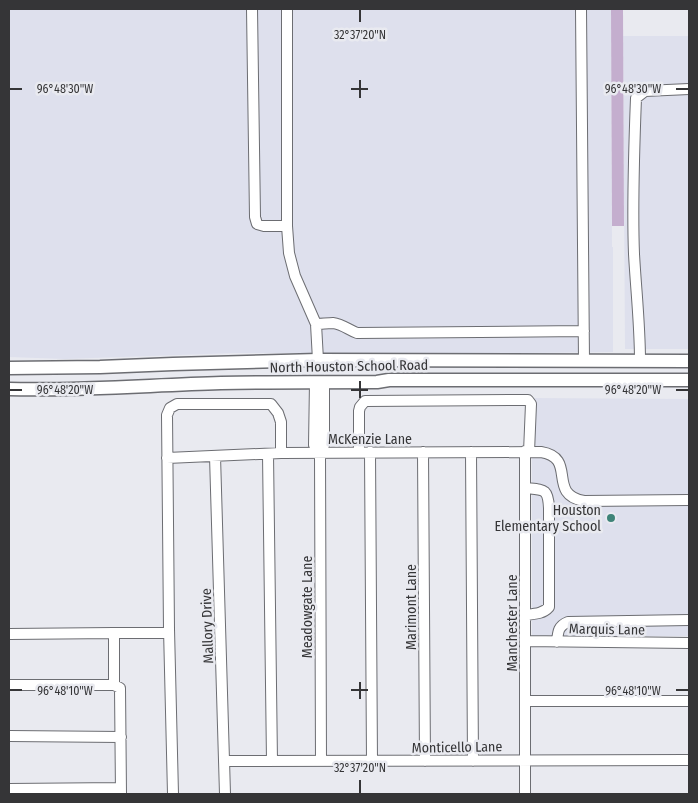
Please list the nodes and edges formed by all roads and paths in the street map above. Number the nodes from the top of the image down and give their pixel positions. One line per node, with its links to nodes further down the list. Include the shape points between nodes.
1 (252, 9): 5 (street, via 255,217 257,224 264,226)
2 (287, 9): 5 (street)
3 (581, 9): 7 (street)
4 (689, 88): 10 (street, via 645,91 636,98 634,252)
5 (287, 226): 6 (street, via 289,253)
6 (316, 324): 7 (street, via 333,323 357,333); 8 (street)
7 (584, 331): 9 (street)
8 (318, 360): 9 (main road, North Houston School Road); 12 (main road, North Houston School Road); 15 (main road)
9 (584, 361): 10 (main road, North Houston School Road)
10 (640, 361): 11 (main road, North Houston School Road); 13 (main road)
11 (689, 361)
12 (9, 368)
13 (639, 380): 14 (main road, North Houston School Road); 15 (main road, North Houston School Road)
14 (689, 380)
15 (319, 382): 16 (main road, North Houston School Road); 22 (street, Meadowgate Lane, via 314,445)
16 (9, 389)
17 (527, 451): 18 (street, Manchester Lane, via 528,400 364,402 359,411); 20 (street, McKenzie Lane); 26 (street, Manchester Lane); 27 (street, McKenzie Lane, via 554,456 562,468 565,490 576,500)
18 (365, 452): 19 (street, McKenzie Lane); 22 (street, McKenzie Lane); 48 (street)
19 (423, 452): 20 (street, McKenzie Lane); 49 (street, Marimont Lane)
20 (471, 452): 42 (street)
21 (281, 453): 22 (street, McKenzie Lane); 23 (street, McKenzie Lane); 25 (street, via 281,422 270,404 177,404 166,415)
22 (320, 453): 47 (street, Meadowgate Lane)
23 (268, 454): 24 (street, McKenzie Lane); 46 (street)
24 (215, 456): 25 (street, McKenzie Lane); 45 (street, Mallory Drive)
25 (167, 458): 31 (street)
26 (525, 488): 28 (street, Manchester Lane); 28 (street, via 546,492 549,508 549,607 546,611)
27 (689, 500)
28 (525, 615): 33 (street, Manchester Lane)
29 (689, 620): 34 (street, via 568,622 558,630)
30 (114, 633): 31 (street); 32 (street); 37 (street)
31 (170, 633): 52 (street)
32 (9, 634)
33 (525, 641): 34 (street, Marquis Lane); 38 (street, Manchester Lane)
34 (556, 642): 35 (street, Marquis Lane)
35 (689, 644)
36 (9, 685): 37 (street)
37 (114, 685): 41 (street, via 120,688)
38 (525, 701): 39 (street); 43 (street, Manchester Lane)
39 (689, 701)
40 (9, 736): 41 (street)
41 (121, 737): 51 (street)
42 (473, 760): 43 (street, Monticello Lane); 49 (street, Monticello Lane)
43 (525, 760): 44 (street, Monticello Lane); 54 (street, Manchester Lane)
44 (689, 760)
45 (225, 761): 46 (street, Monticello Lane); 53 (street, Mallory Drive)
46 (272, 761): 47 (street, Monticello Lane)
47 (321, 761): 48 (street, Monticello Lane)
48 (372, 761): 49 (street, Monticello Lane)
49 (425, 761)
50 (9, 788): 51 (street)
51 (121, 791)
52 (173, 794)
53 (225, 794)
54 (525, 794)

